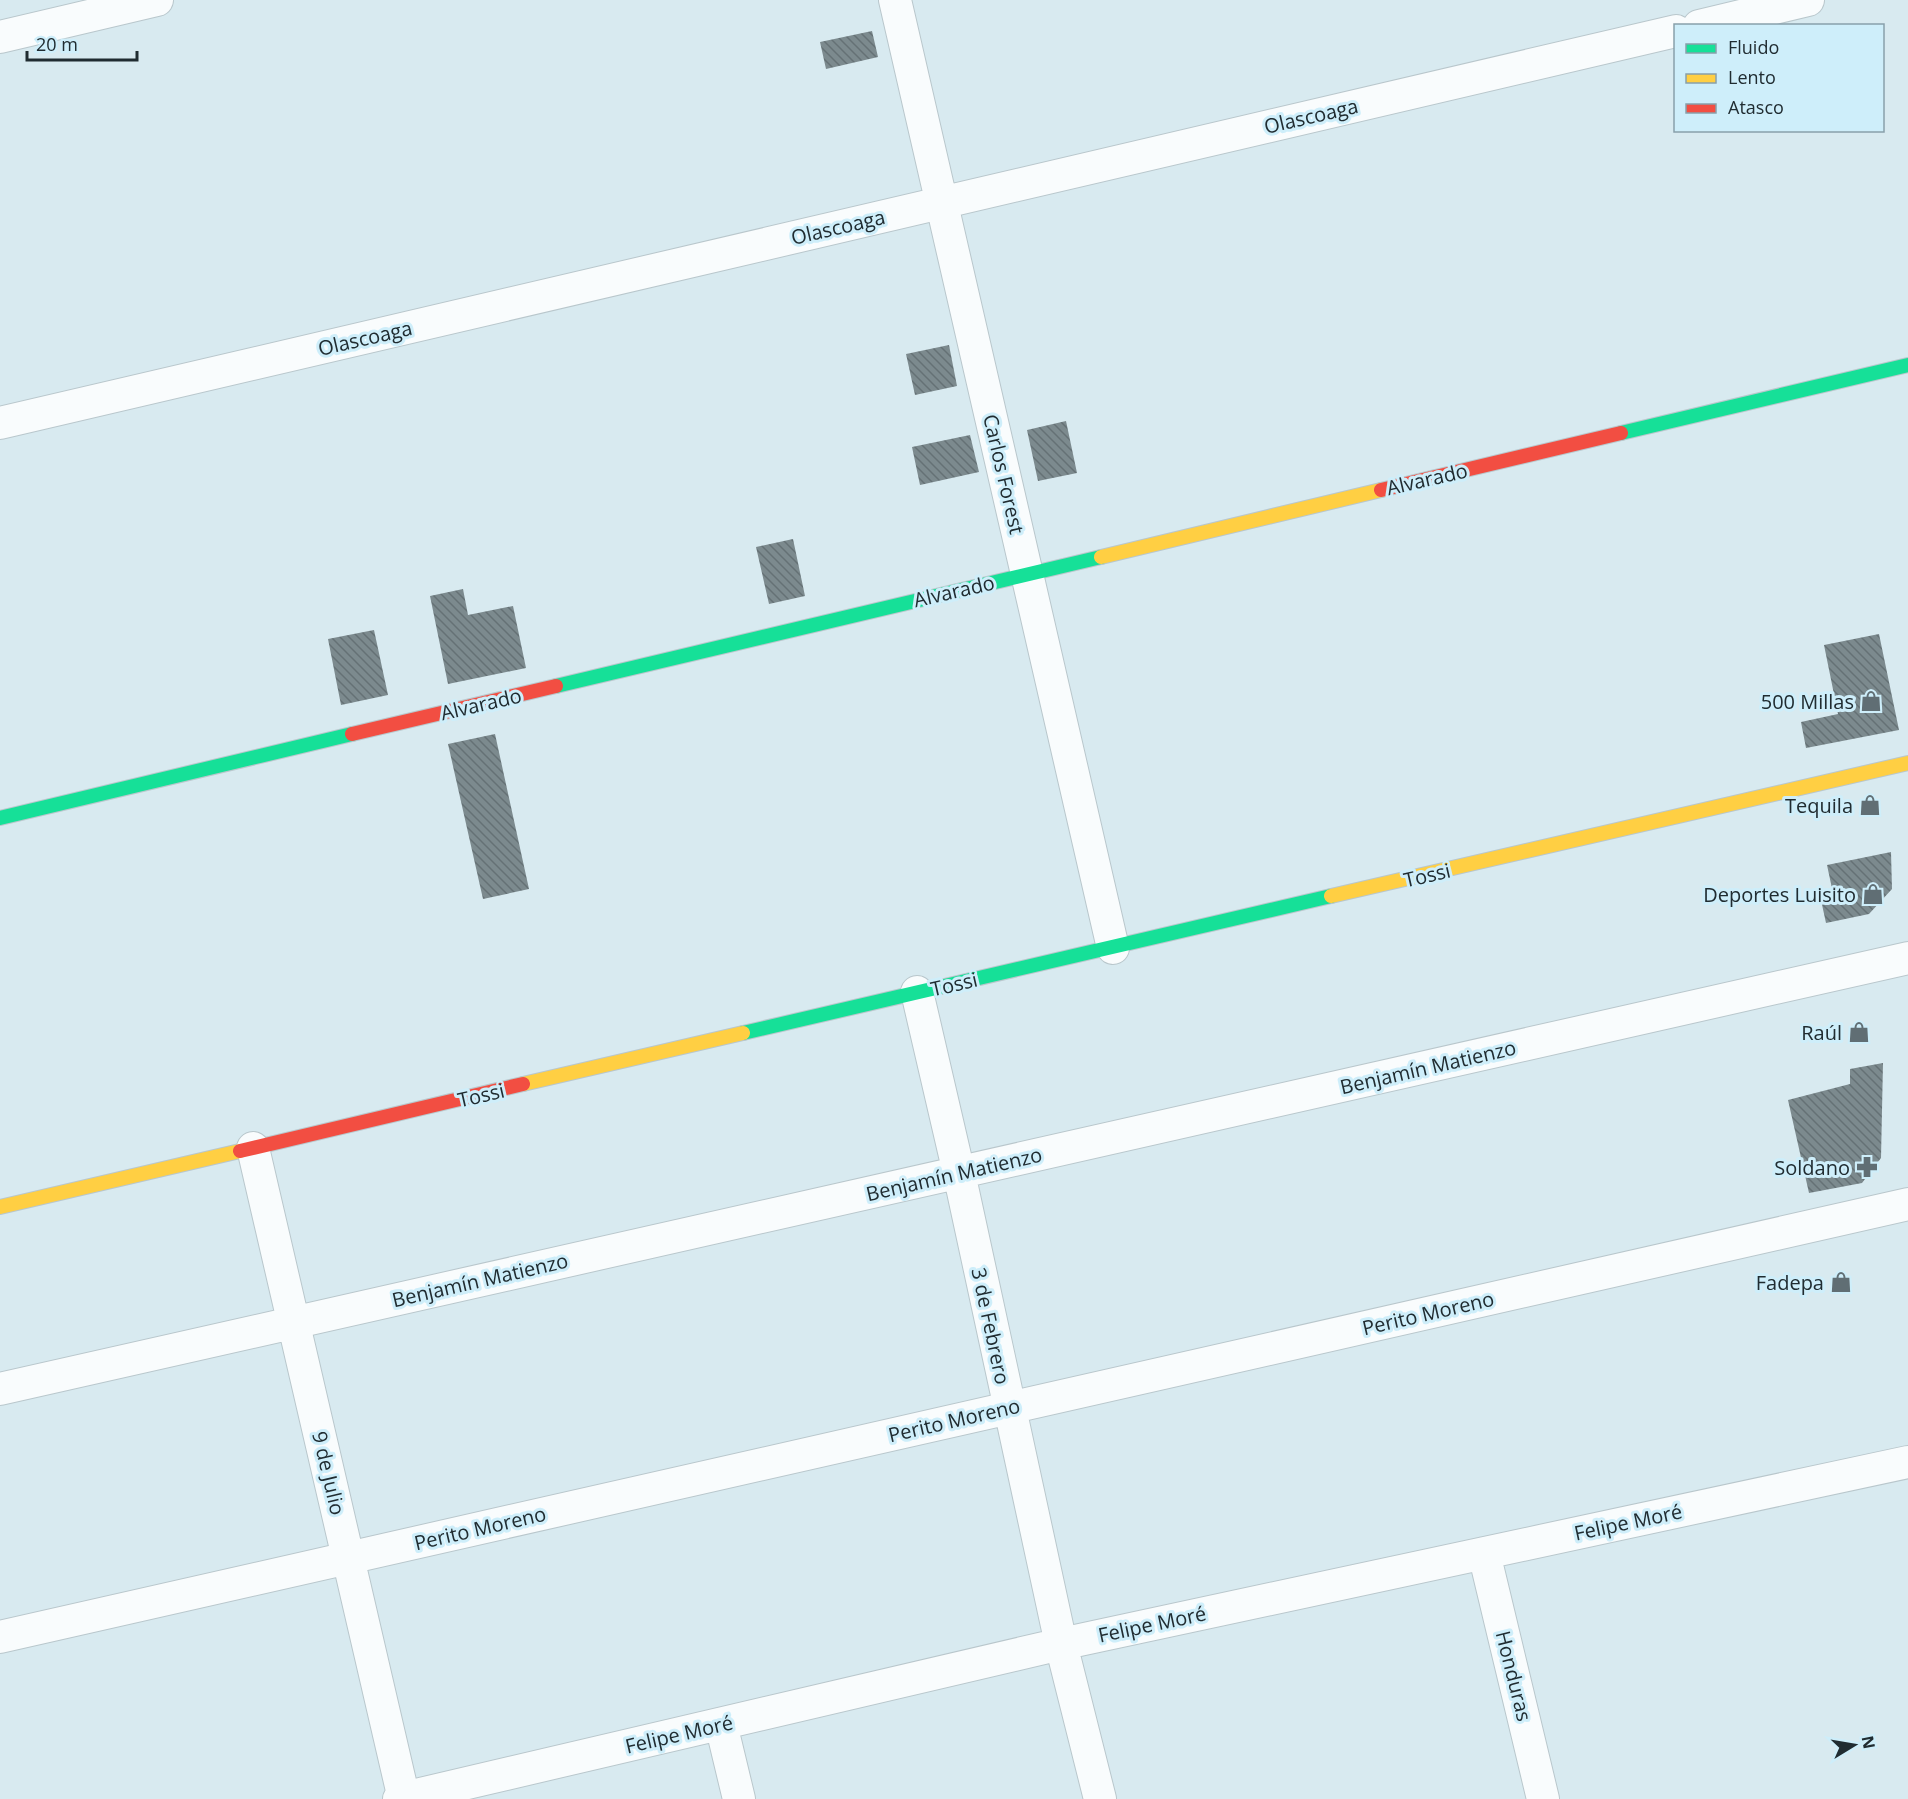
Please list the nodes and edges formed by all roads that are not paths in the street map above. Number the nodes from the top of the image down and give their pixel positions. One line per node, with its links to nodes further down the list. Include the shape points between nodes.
1 (157, 0): 6 (street)
2 (895, 0): 7 (street, Carlos Forest)
3 (1808, 0): 4 (street)
4 (1707, 24)
5 (1674, 31): 7 (street, Olascoaga)
6 (0, 37)
7 (942, 203): 9 (street, Olascoaga); 10 (street, Carlos Forest)
8 (1908, 365): 10 (street, Alvarado)
9 (0, 423)
10 (1027, 574): 12 (street, Alvarado); 13 (street, Carlos Forest)
11 (1908, 763): 13 (street, Tossi)
12 (0, 818)
13 (1113, 948): 15 (street, Tossi)
14 (1908, 958): 17 (street, Benjamín Matienzo)
15 (917, 992): 16 (street, Tossi); 17 (street, 3 de Febrero)
16 (254, 1148): 19 (street, Tossi); 20 (street, 9 de Julio)
17 (959, 1173): 20 (street, Benjamín Matienzo); 22 (street, 3 de Febrero)
18 (1908, 1204): 22 (street, Perito Moreno)
19 (0, 1207)
20 (294, 1322): 21 (street, Benjamín Matienzo); 25 (street, 9 de Julio)
21 (0, 1389)
22 (1009, 1408): 25 (street, Perito Moreno); 27 (street, 3 de Febrero)
23 (1908, 1462): 24 (street, Felipe Moré)
24 (1484, 1553): 27 (street, Felipe Moré); 32 (street, Honduras)
25 (349, 1558): 26 (street, Perito Moreno); 29 (street, 9 de Julio)
26 (0, 1637)
27 (1061, 1644): 28 (street, Felipe Moré); 31 (street, 3 de Febrero)
28 (721, 1724): 29 (street, Felipe Moré); 30 (street)
29 (403, 1799)
30 (739, 1799)
31 (1100, 1799)
32 (1543, 1799)

